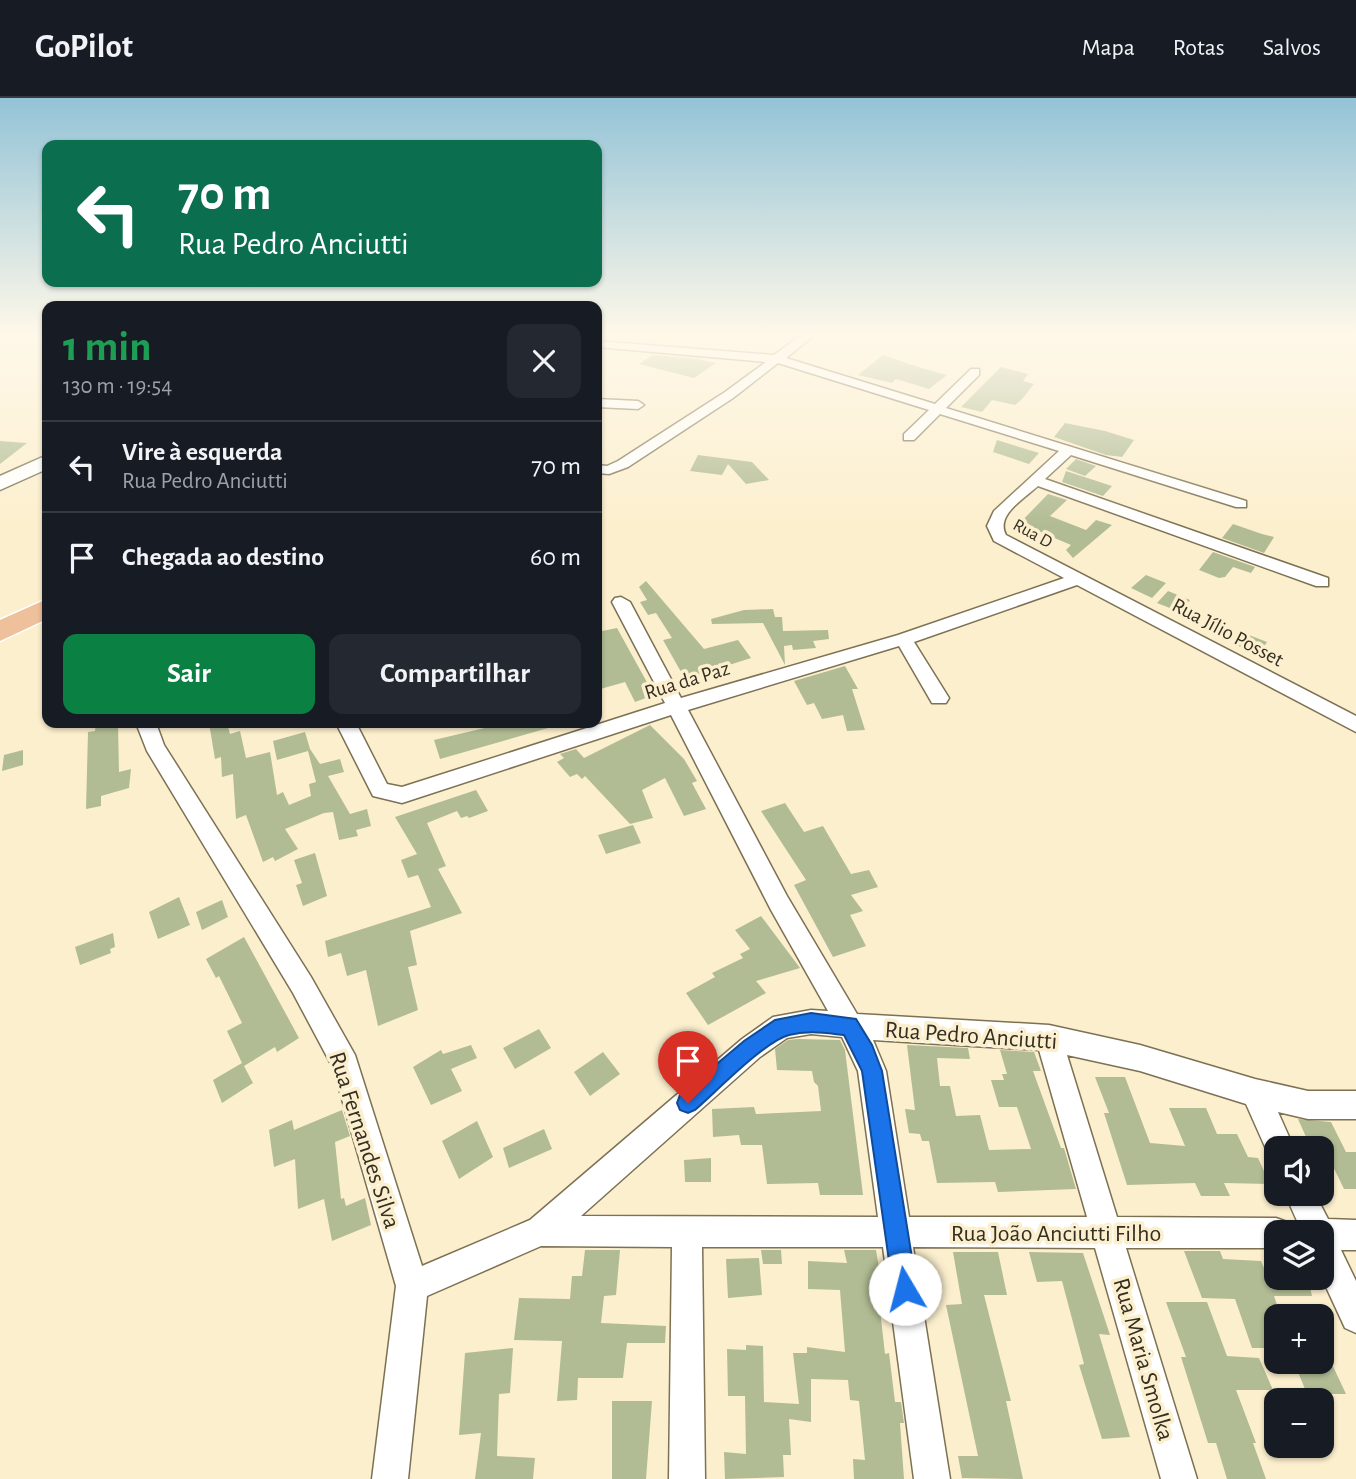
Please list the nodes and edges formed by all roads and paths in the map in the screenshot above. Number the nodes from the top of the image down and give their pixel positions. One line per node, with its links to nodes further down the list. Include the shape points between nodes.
1 (725, 397): 10 (street, via 623,464)
2 (898, 397): 6 (street)
3 (947, 397): 6 (street)
4 (602, 403): 5 (street)
5 (638, 405)
6 (935, 409): 7 (street); 8 (street)
7 (909, 437)
8 (1067, 451): 11 (street, Rua D); 13 (street)
9 (42, 463): 12 (main road)
10 (602, 469)
11 (1037, 481): 14 (street, Rua D, via 999,514 994,530 1000,538); 15 (street)
12 (0, 484)
13 (1241, 504)
14 (1079, 579): 19 (street, Rua da Paz); 22 (street, Rua Jílio Posset)
15 (1322, 582)
16 (621, 602): 21 (street)
17 (42, 611): 18 (highway)
18 (0, 632)
19 (904, 639): 20 (street); 21 (street, Rua da Paz)
20 (939, 698)
21 (675, 708): 24 (street, Rua da Paz, via 401,795 380,790); 25 (street)
22 (1356, 725)
23 (148, 728): 38 (street, Rua Fernandes Silva, via 154,746 302,985 345,1064)
24 (349, 728)
25 (849, 1026): 26 (street, Rua Pedro Anciutti); 30 (street, Rua Pedro Anciutti, via 811,1022 782,1026); 34 (street, via 872,1071)
26 (1049, 1038): 27 (street, Rua Pedro Anciutti, via 1140,1058); 32 (street, Rua Maria Smolka)
27 (1255, 1093): 28 (street, Rua Pedro Anciutti, via 1308,1105); 29 (street)
28 (1356, 1105)
29 (1275, 1136)
30 (541, 1231): 31 (street, Rua João Anciutti Filho); 38 (street, Rua Pedro Anciutti)
31 (687, 1232): 34 (street, Rua João Anciutti Filho); 41 (street)
32 (1106, 1232): 33 (street, Rua João Anciutti Filho); 34 (street, Rua João Anciutti Filho); 43 (street, Rua Maria Smolka)
33 (1264, 1233)
34 (898, 1234): 42 (street)
35 (1334, 1234): 36 (street)
36 (1356, 1235)
37 (1334, 1269): 39 (street)
38 (412, 1286): 40 (street, Rua Fernandes Silva)
39 (1356, 1317)
40 (390, 1479)
41 (687, 1479)
42 (933, 1479)
43 (1179, 1479)

